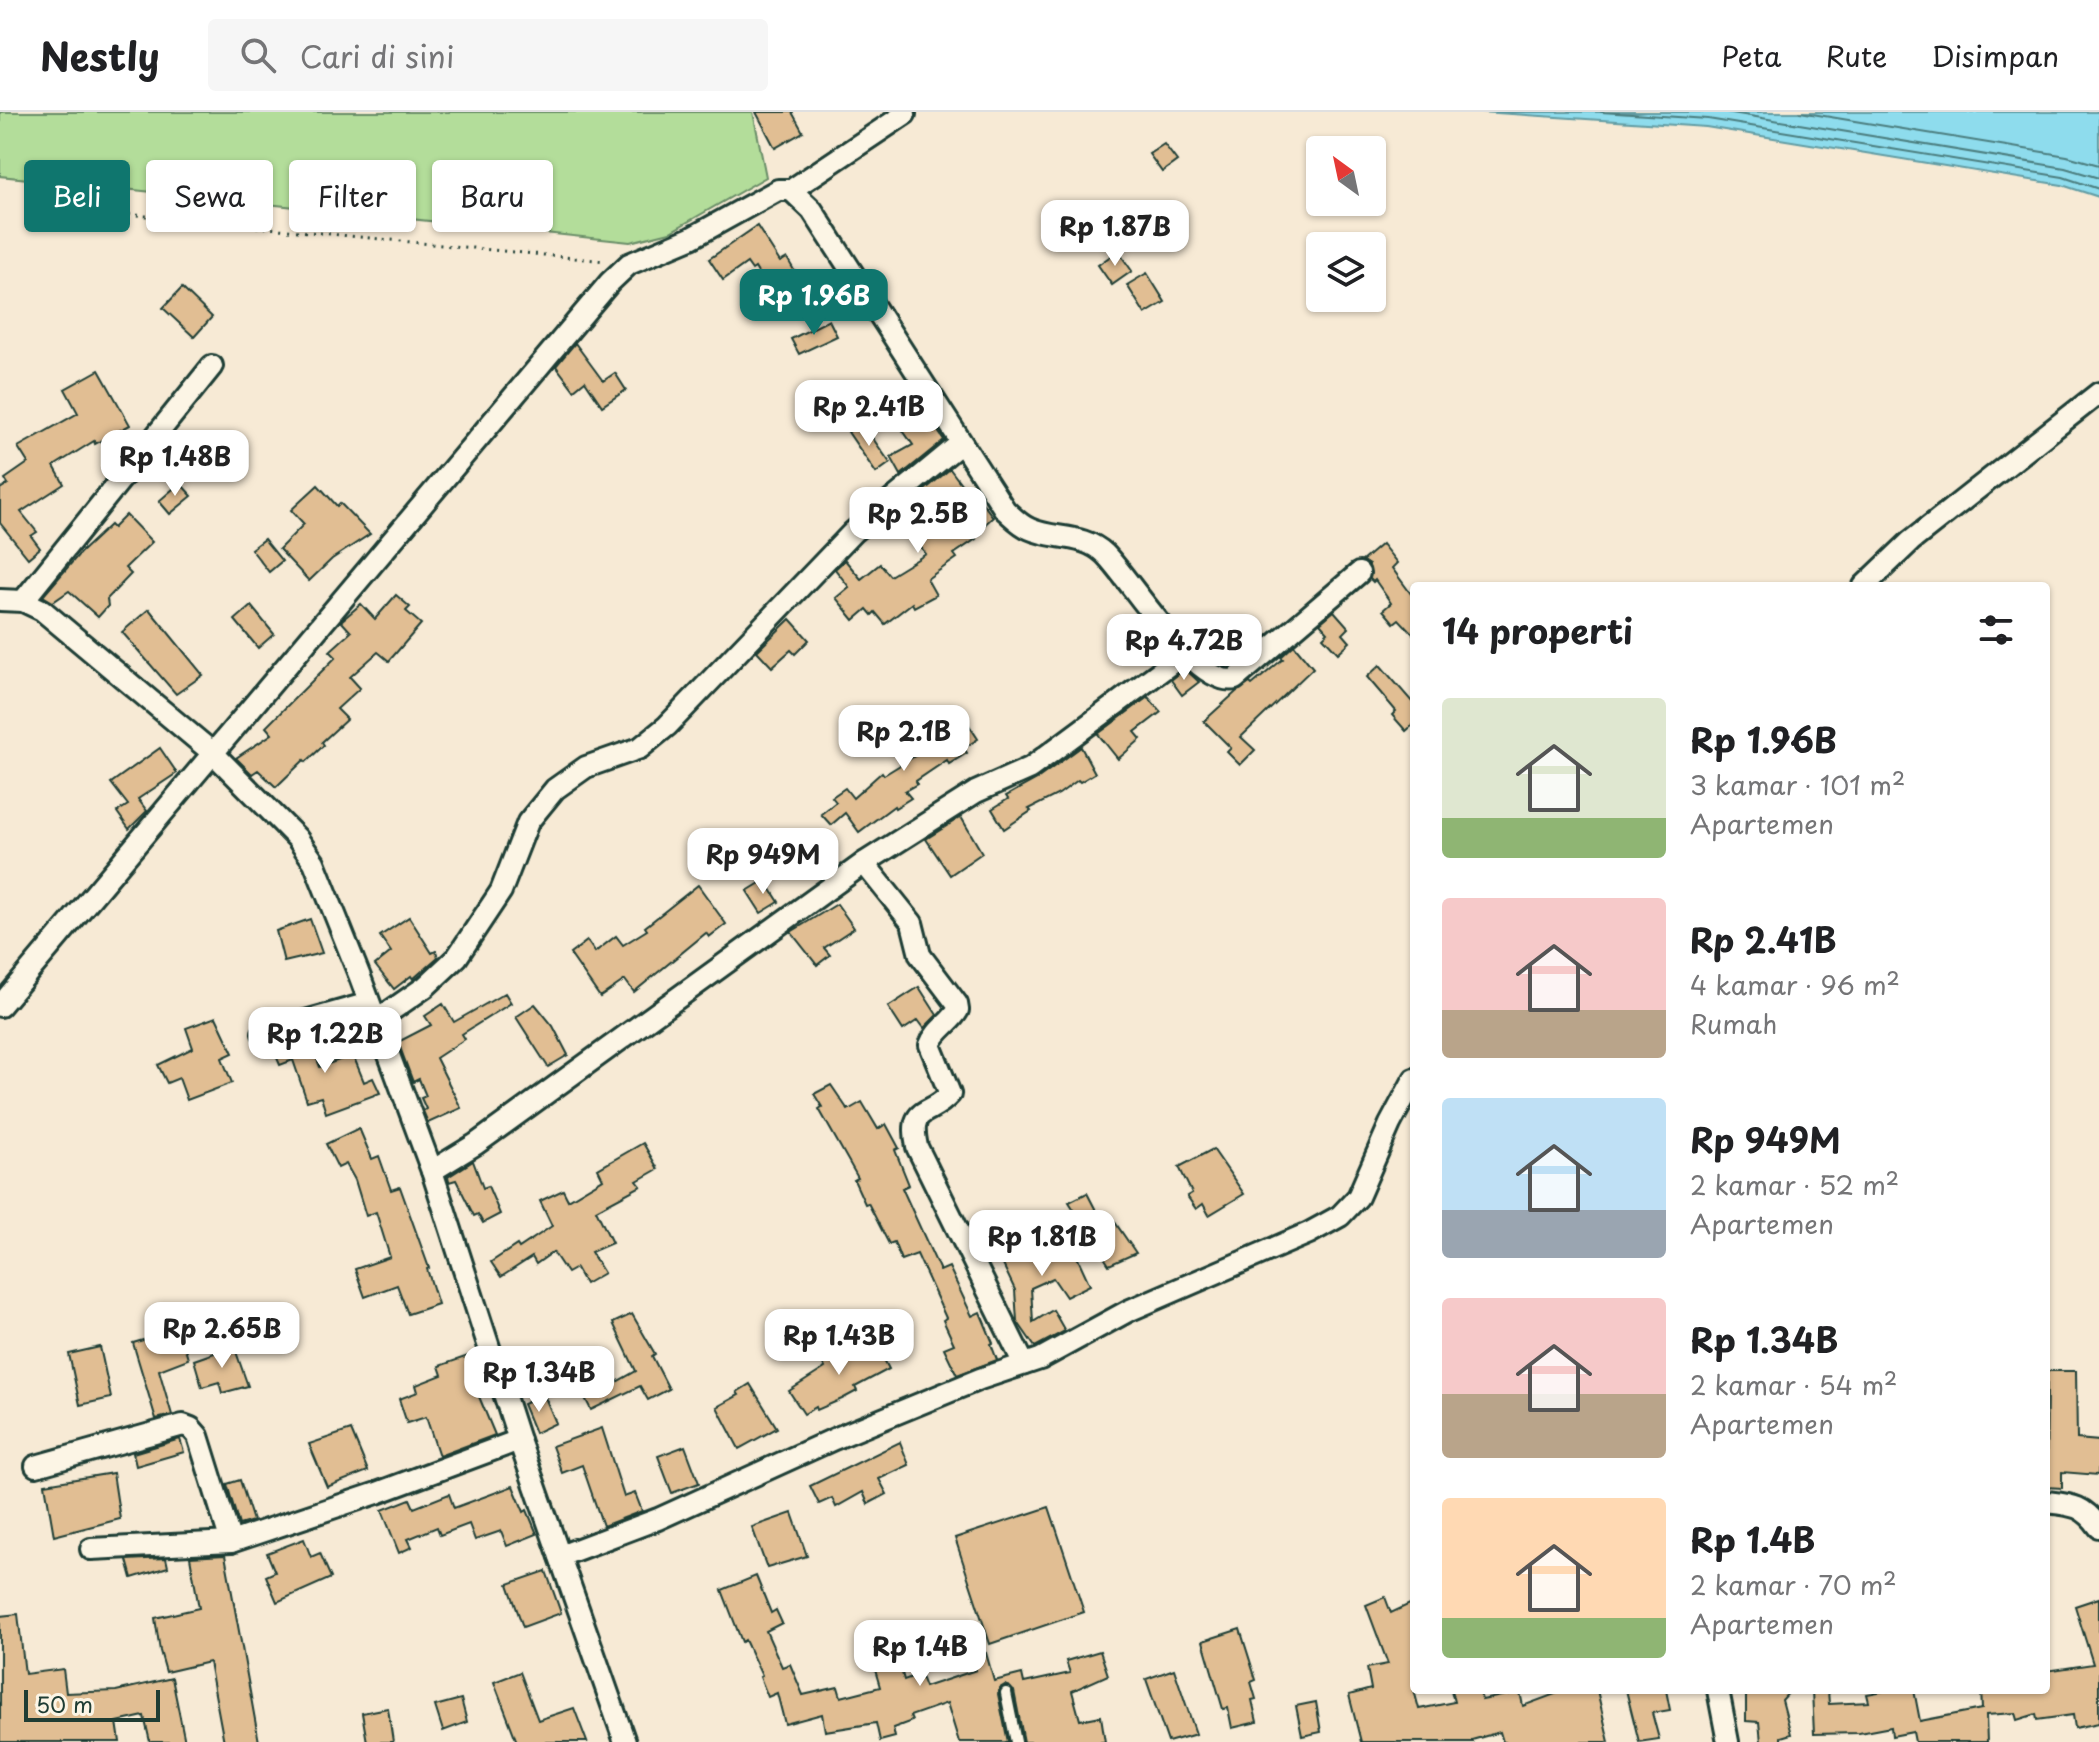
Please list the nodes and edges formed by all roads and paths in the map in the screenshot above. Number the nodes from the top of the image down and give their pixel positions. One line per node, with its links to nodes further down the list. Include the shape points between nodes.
1 (905, 114): 2 (street)
2 (791, 190): 4 (street, via 778,190 691,238); 7 (street, via 812,210)
3 (130, 214): 4 (path)
4 (629, 264): 12 (street)
5 (212, 366): 10 (street)
6 (2099, 393): 9 (street, via 1911,541)
7 (961, 443): 11 (street, via 1016,521 1032,530 1084,541 1104,553); 15 (street, via 853,532 667,726 640,748 586,767 555,789 528,822 501,891 457,957 425,987)
8 (1359, 573): 11 (street, via 1235,679 1217,679)
9 (1868, 582)
10 (7, 599): 12 (street, via 42,610)
11 (1185, 653): 13 (street, via 1030,768 976,792)
12 (213, 753): 14 (street); 15 (street, via 314,862)
13 (864, 863): 18 (street); 19 (street, via 912,923 920,955 957,1004 954,1018 930,1045 950,1094 918,1116 913,1128 917,1147)
14 (0, 1006)
15 (372, 1012): 16 (street); 18 (street)
16 (263, 1033)
17 (1410, 1086): 19 (street, via 1358,1197 1340,1216)
18 (432, 1171): 20 (street)
19 (1024, 1364): 26 (street)
20 (519, 1440): 24 (street); 26 (street)
21 (36, 1466): 24 (street, via 183,1425 191,1428)
22 (2050, 1502): 23 (street, via 2088,1512)
23 (2099, 1527)
24 (231, 1542): 25 (street)
25 (91, 1549)
26 (560, 1556): 29 (street)
27 (1006, 1693): 30 (lane)
28 (1719, 1694): 31 (street)
29 (625, 1742)
30 (1016, 1742)
31 (1728, 1742)

